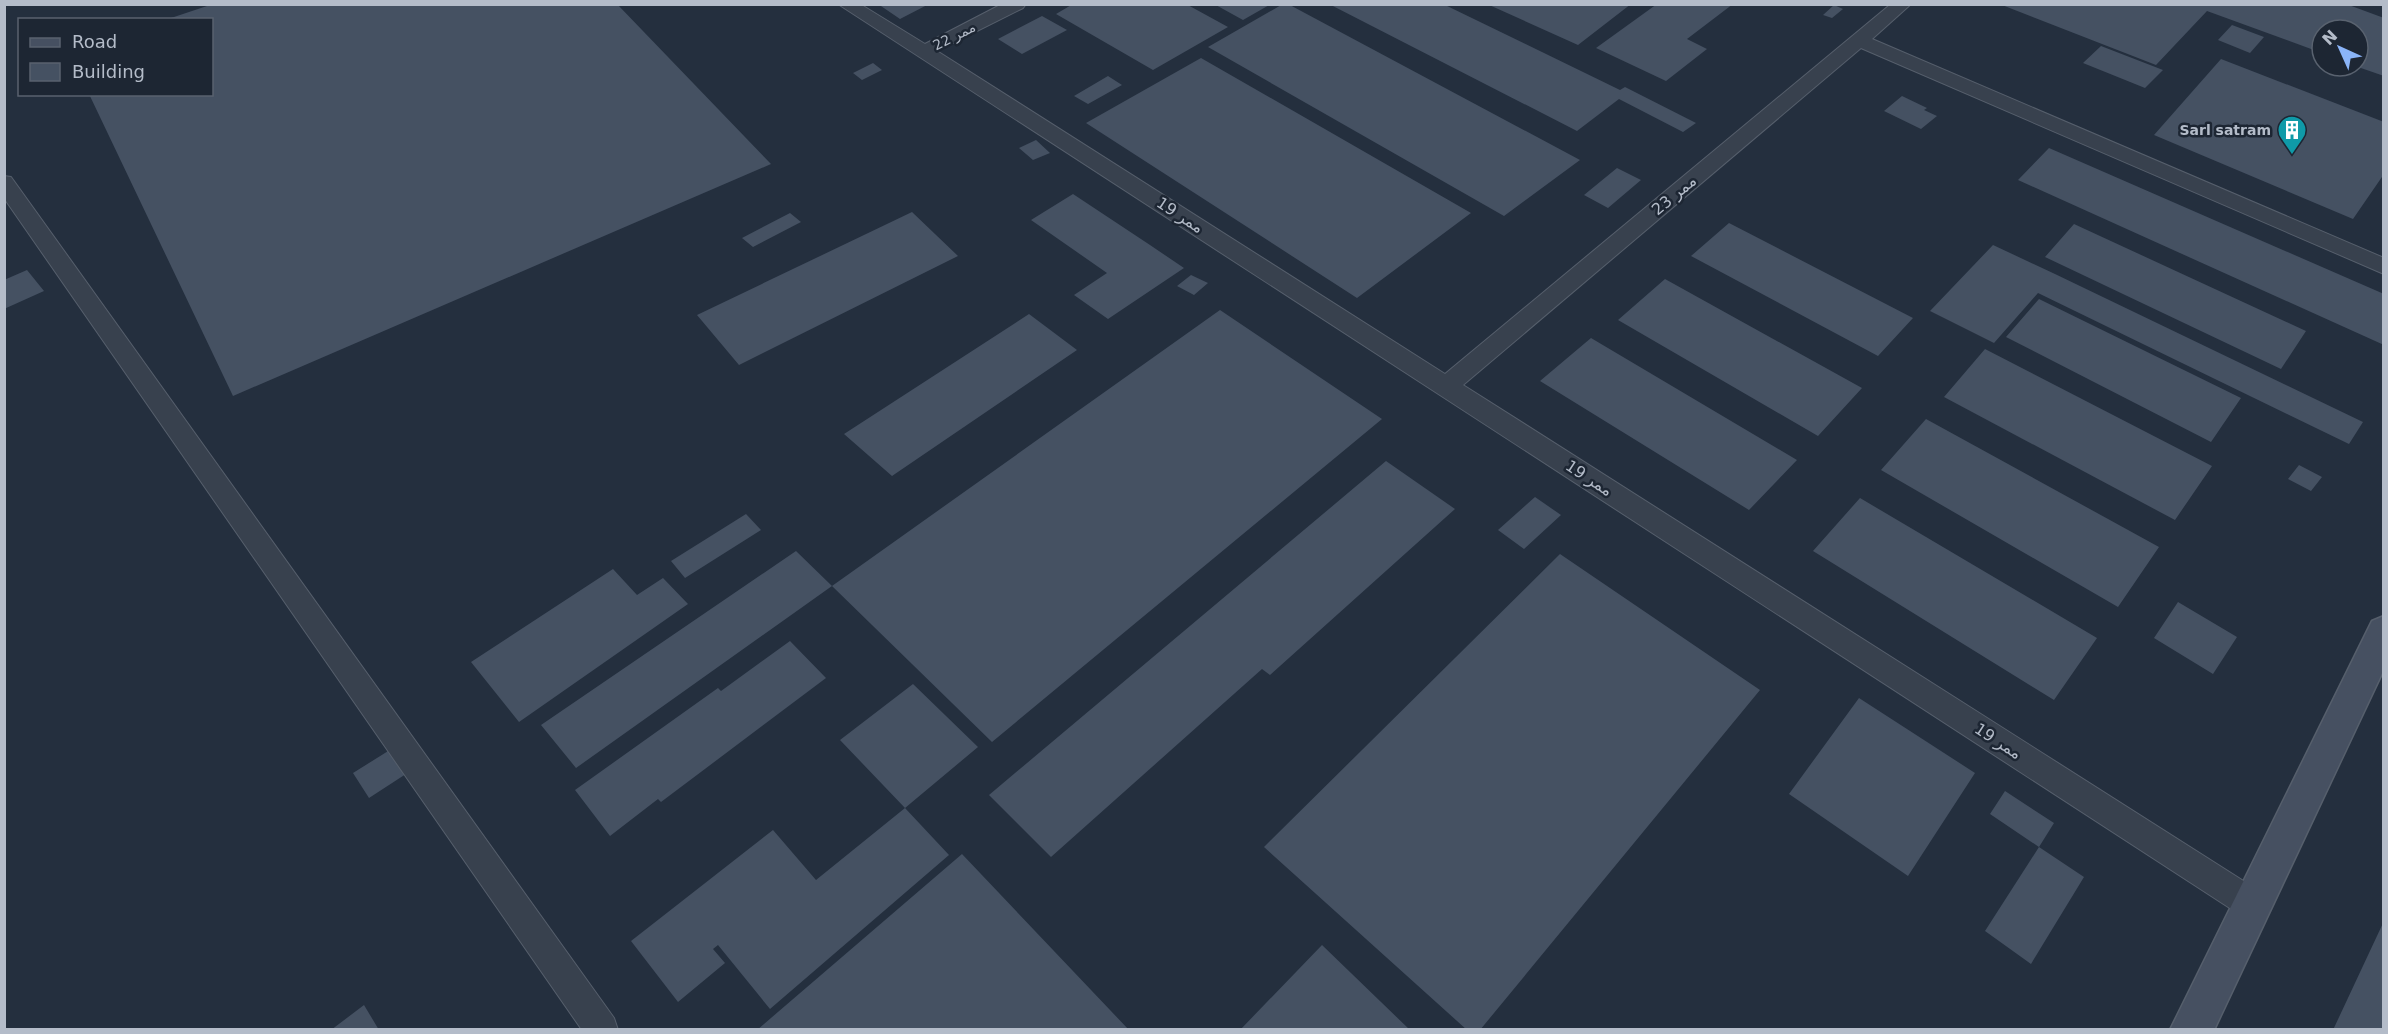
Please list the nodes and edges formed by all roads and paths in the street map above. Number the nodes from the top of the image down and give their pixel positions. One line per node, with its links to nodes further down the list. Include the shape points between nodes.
1 (847, 4): 5 (lane, ممر 19)
2 (1017, 4): 5 (lane, ممر 22)
3 (1902, 4): 4 (lane, ممر 23)
4 (1859, 40): 7 (lane); 8 (lane, ممر 23)
5 (924, 51): 8 (lane, ممر 19)
6 (4, 182): 11 (lane)
7 (2384, 267)
8 (1446, 386): 10 (lane, ممر 19)
9 (2384, 631): 10 (main road)
10 (2253, 905): 12 (main road)
11 (602, 1029)
12 (2191, 1029)

